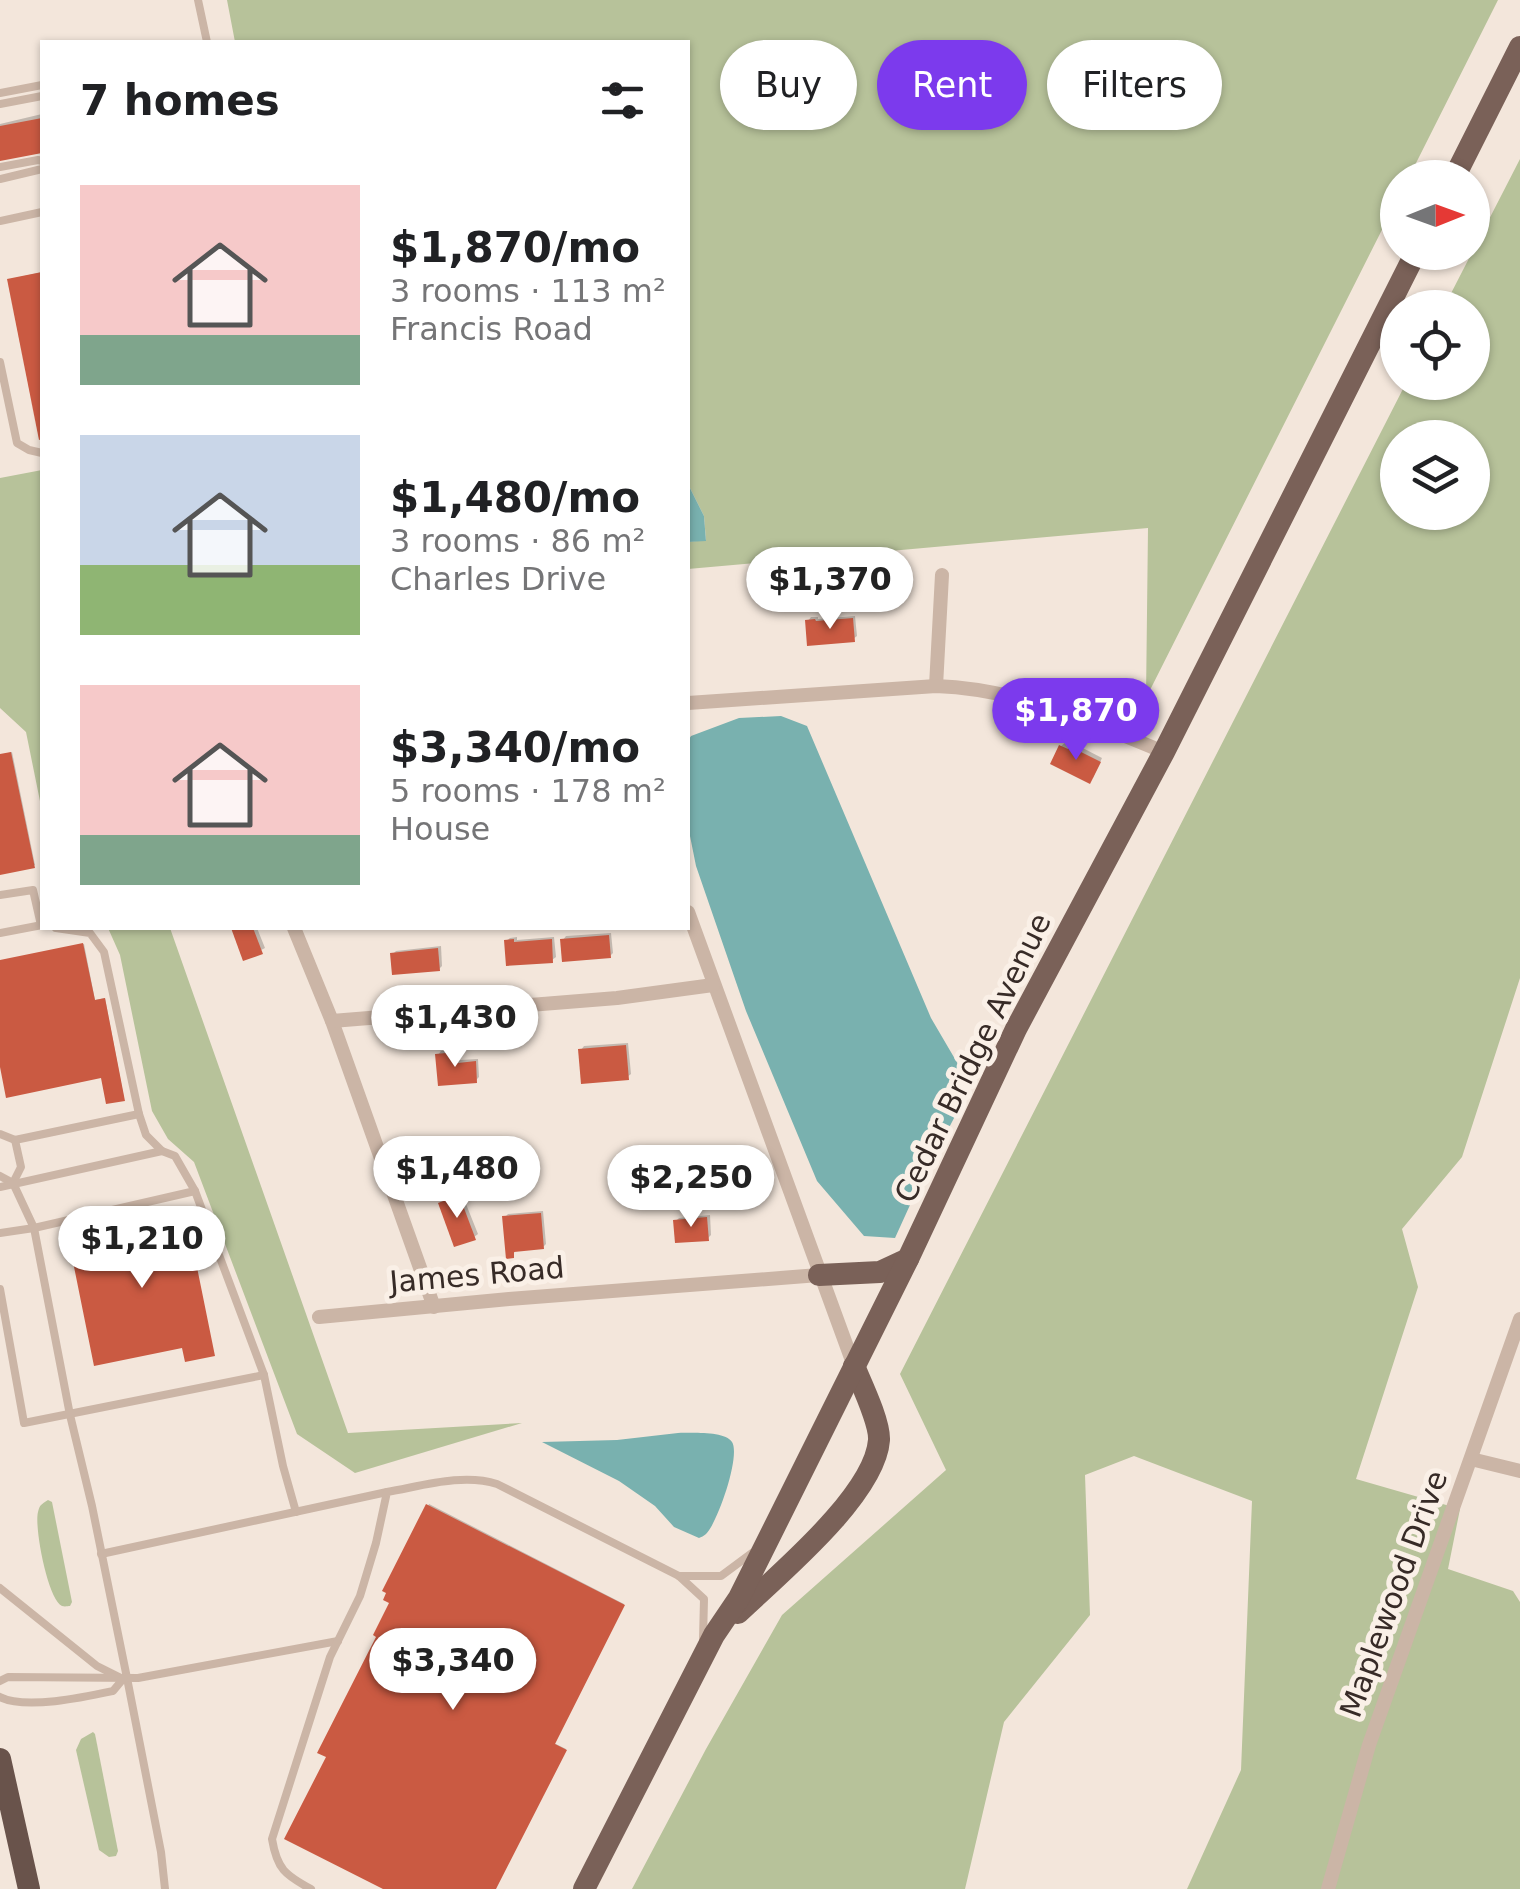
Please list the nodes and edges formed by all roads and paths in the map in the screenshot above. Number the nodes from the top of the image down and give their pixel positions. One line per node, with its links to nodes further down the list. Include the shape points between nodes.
1 (198, 0): 2 (lane)
2 (207, 40)
3 (1520, 47): 9 (main road)
4 (40, 85): 5 (lane)
5 (0, 93)
6 (40, 96): 7 (lane)
7 (0, 104)
8 (40, 160): 10 (lane)
9 (1463, 160)
10 (0, 167)
11 (40, 170): 12 (lane)
12 (0, 179)
13 (40, 212): 14 (lane)
14 (0, 222)
15 (1407, 270): 21 (main road, Cedar Bridge Avenue)
16 (0, 362): 17 (lane, via 18,443)
17 (40, 452)
18 (942, 575): 19 (street)
19 (936, 686): 20 (street); 21 (street, via 1005,694)
20 (690, 703)
21 (1164, 752): 41 (main road, Cedar Bridge Avenue, via 1016,1029)
22 (0, 895): 23 (lane, via 33,890)
23 (40, 917)
24 (690, 918): 29 (street)
25 (40, 925): 28 (lane)
26 (70, 930): 31 (lane, via 90,933 104,952)
27 (295, 930): 30 (street)
28 (0, 933)
29 (714, 985): 30 (street); 42 (street)
30 (332, 1021): 44 (street)
31 (139, 1114): 33 (lane); 34 (lane)
32 (0, 1134): 33 (lane)
33 (15, 1140): 36 (lane, via 22,1166)
34 (162, 1150): 36 (lane); 38 (lane, via 176,1156)
35 (0, 1176): 36 (lane)
36 (13, 1184): 37 (lane); 39 (lane)
37 (0, 1186)
38 (195, 1191): 39 (lane); 48 (lane)
39 (34, 1228): 40 (lane); 49 (lane)
40 (0, 1234)
41 (908, 1260): 42 (main road, via 880,1272); 47 (main road, Cedar Bridge Avenue)
42 (819, 1276): 44 (street, James Road); 47 (street)
43 (0, 1289): 49 (lane, via 24,1423)
44 (434, 1307): 45 (street, James Road)
45 (319, 1317)
46 (1520, 1319): 50 (street, Maplewood Drive)
47 (854, 1366): 54 (main road, Cedar Bridge Avenue); 58 (main road, via 880,1438 869,1474 848,1506)
48 (264, 1375): 49 (lane); 53 (lane)
49 (70, 1415): 55 (lane)
50 (1471, 1459): 51 (street); 69 (street, Maplewood Drive, via 1369,1745)
51 (1520, 1471)
52 (386, 1492): 53 (lane); 56 (lane, via 452,1481 497,1484); 59 (lane, via 360,1596)
53 (296, 1512): 55 (lane)
54 (766, 1542): 56 (lane, via 721,1576); 58 (main road, Cedar Bridge Avenue)
55 (101, 1554): 61 (lane)
56 (679, 1576): 60 (lane, via 704,1599)
57 (0, 1588): 61 (lane, via 97,1666)
58 (714, 1636): 60 (main road, Cedar Bridge Avenue)
59 (338, 1641): 61 (lane); 67 (lane, via 272,1840 275,1861)
60 (703, 1660): 68 (main road, Cedar Bridge Avenue)
61 (125, 1678): 62 (lane); 63 (lane, via 113,1691 72,1699); 66 (lane)
62 (0, 1682)
63 (0, 1697)
64 (0, 1759): 65 (highway)
65 (29, 1889)
66 (165, 1889)
67 (311, 1889)
68 (584, 1889)
69 (1328, 1889)

